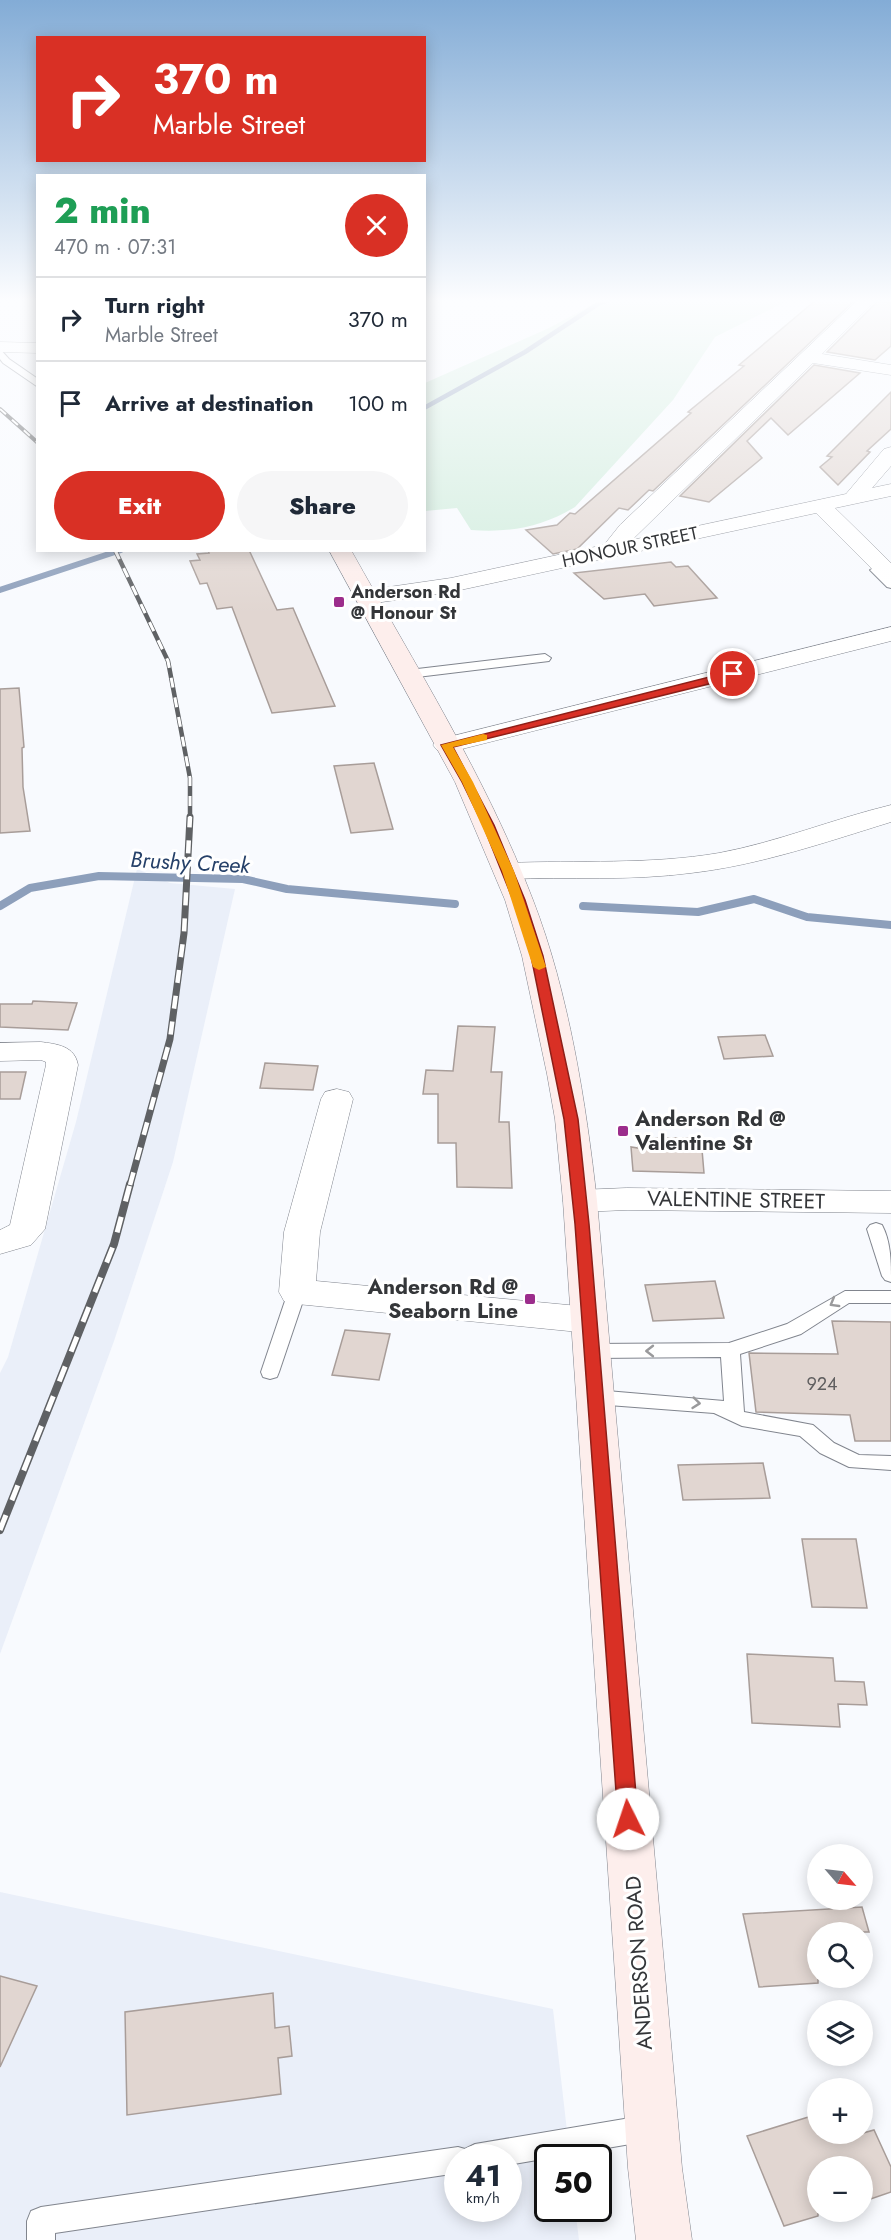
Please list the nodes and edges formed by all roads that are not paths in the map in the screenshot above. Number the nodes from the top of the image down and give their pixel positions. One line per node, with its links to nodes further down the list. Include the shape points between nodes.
1 (760, 405): 6 (street, via 628,530)
2 (891, 453): 4 (street)
3 (891, 490): 4 (street, HONOUR STREET)
4 (853, 498): 5 (street, HONOUR STREET)
5 (820, 506): 6 (street, HONOUR STREET); 8 (street)
6 (611, 551): 9 (street, HONOUR STREET, via 451,585)
7 (341, 552): 9 (main road, ANDERSON ROAD)
8 (888, 576)
9 (368, 597): 12 (main road, ANDERSON ROAD)
10 (891, 634): 13 (street)
11 (545, 657): 12 (lane)
12 (409, 674): 13 (main road, ANDERSON ROAD)
13 (446, 745): 15 (main road, ANDERSON ROAD, via 468,782)
14 (891, 813): 15 (street, via 767,850 693,865 644,870)
15 (508, 871): 18 (main road, ANDERSON ROAD, via 537,956 571,1119)
16 (15, 1051): 20 (street, via 53,1053 61,1058 62,1065 27,1229 19,1237)
17 (337, 1099): 22 (street, via 302,1232)
18 (580, 1201): 19 (street, VALENTINE STREET, via 627,1199); 24 (main road, ANDERSON ROAD)
19 (883, 1216): 21 (lane)
20 (0, 1242)
21 (891, 1276)
22 (297, 1292): 24 (street); 26 (lane)
23 (891, 1297): 25 (lane, one-way to 25, via 844,1297 794,1329)
24 (591, 1335): 25 (lane, one-way to 24); 27 (main road, ANDERSON ROAD)
25 (730, 1350): 28 (lane)
26 (270, 1372)
27 (596, 1396): 28 (lane, one-way to 28, via 717,1406); 30 (main road, ANDERSON ROAD)
28 (735, 1415): 29 (lane, via 806,1430 827,1448 856,1462)
29 (891, 1462)
30 (652, 2127): 31 (lane); 34 (main road, ANDERSON ROAD)
31 (522, 2149)
32 (444, 2162): 33 (lane, via 41,2221)
33 (42, 2240)
34 (664, 2240)

